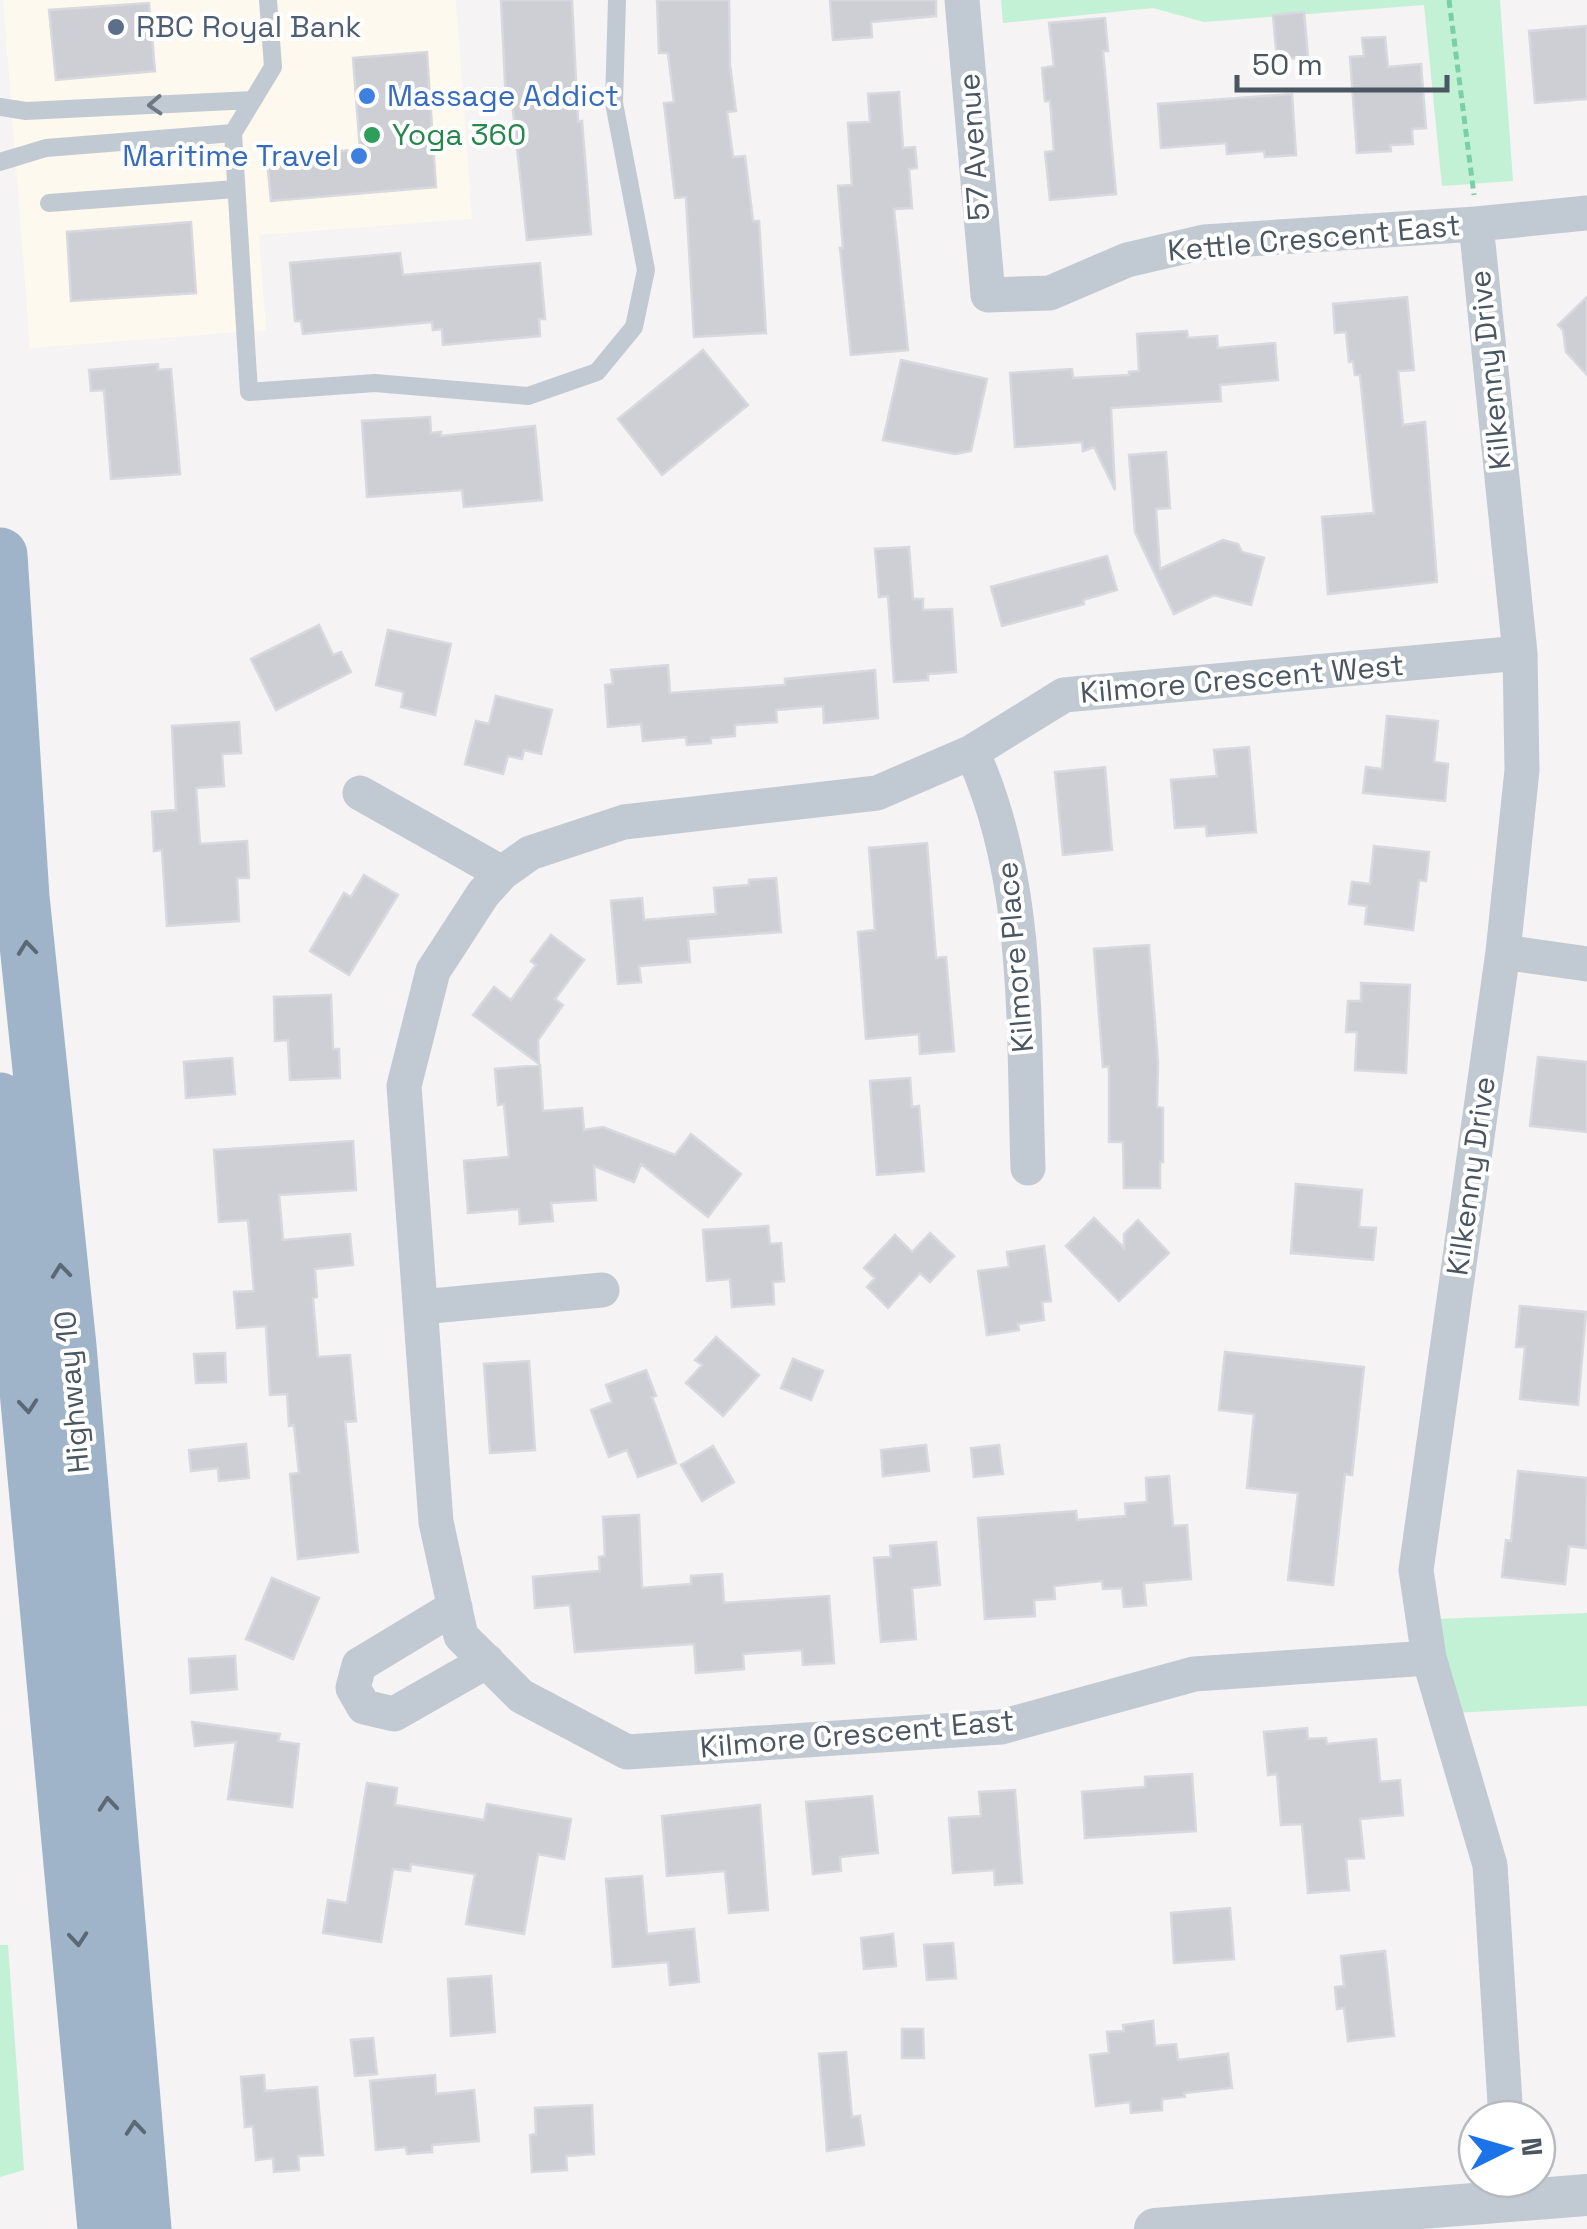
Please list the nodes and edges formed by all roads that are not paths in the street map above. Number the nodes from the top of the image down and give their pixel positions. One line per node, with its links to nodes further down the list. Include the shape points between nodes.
1 (268, 0): 4 (lane, via 272,68)
2 (617, 0): 8 (lane, via 614,103 646,270 634,327 597,372 528,396 375,383 249,392)
3 (962, 0): 12 (street, 57 Avenue)
4 (252, 100): 5 (lane, one-way to 5); 6 (lane)
5 (0, 107)
6 (233, 133): 7 (lane, via 46,148); 8 (lane)
7 (0, 162)
8 (236, 188): 9 (lane)
9 (50, 203)
10 (1587, 213): 11 (street, Kettle Crescent East)
11 (1476, 224): 12 (street, Kettle Crescent East, via 1204,242 1127,260 1050,294); 14 (street, Kilkenny Drive)
12 (988, 295)
13 (0, 555): 31 (highway, Highway 10, one-way to 13, via 69,1346 22,897)
14 (1520, 653): 15 (street, Kilmore Crescent West, via 1064,695); 18 (street, Kilkenny Drive, via 1522,770)
15 (972, 752): 17 (street, Kilmore Crescent West, via 877,794 624,822 530,854); 21 (street, Kilmore Place, via 1004,836 1019,935)
16 (360, 793): 17 (street)
17 (502, 873): 23 (street, Kilmore Crescent West, via 433,971 404,1086)
18 (1502, 952): 19 (street); 25 (street, Kilkenny Drive, via 1416,1570)
19 (1587, 964)
20 (0, 1100): 31 (highway, Highway 10, one-way to 31)
21 (1028, 1168)
22 (602, 1290): 23 (street)
23 (422, 1307): 24 (street, Kilmore Crescent East, via 436,1522)
24 (455, 1606): 26 (street, Kilmore Crescent East, via 461,1636); 26 (street, via 359,1665 353,1688 364,1707 394,1714)
25 (1429, 1658): 26 (street, Kilmore Crescent East, via 1194,1674 1001,1727 627,1752 521,1696); 27 (street, Kilkenny Drive, via 1490,1865)
26 (487, 1662)
27 (1505, 2099)
28 (1557, 2193): 29 (street)
29 (1587, 2195)
30 (1457, 2196): 32 (street)
31 (135, 2228)
32 (1155, 2229)

